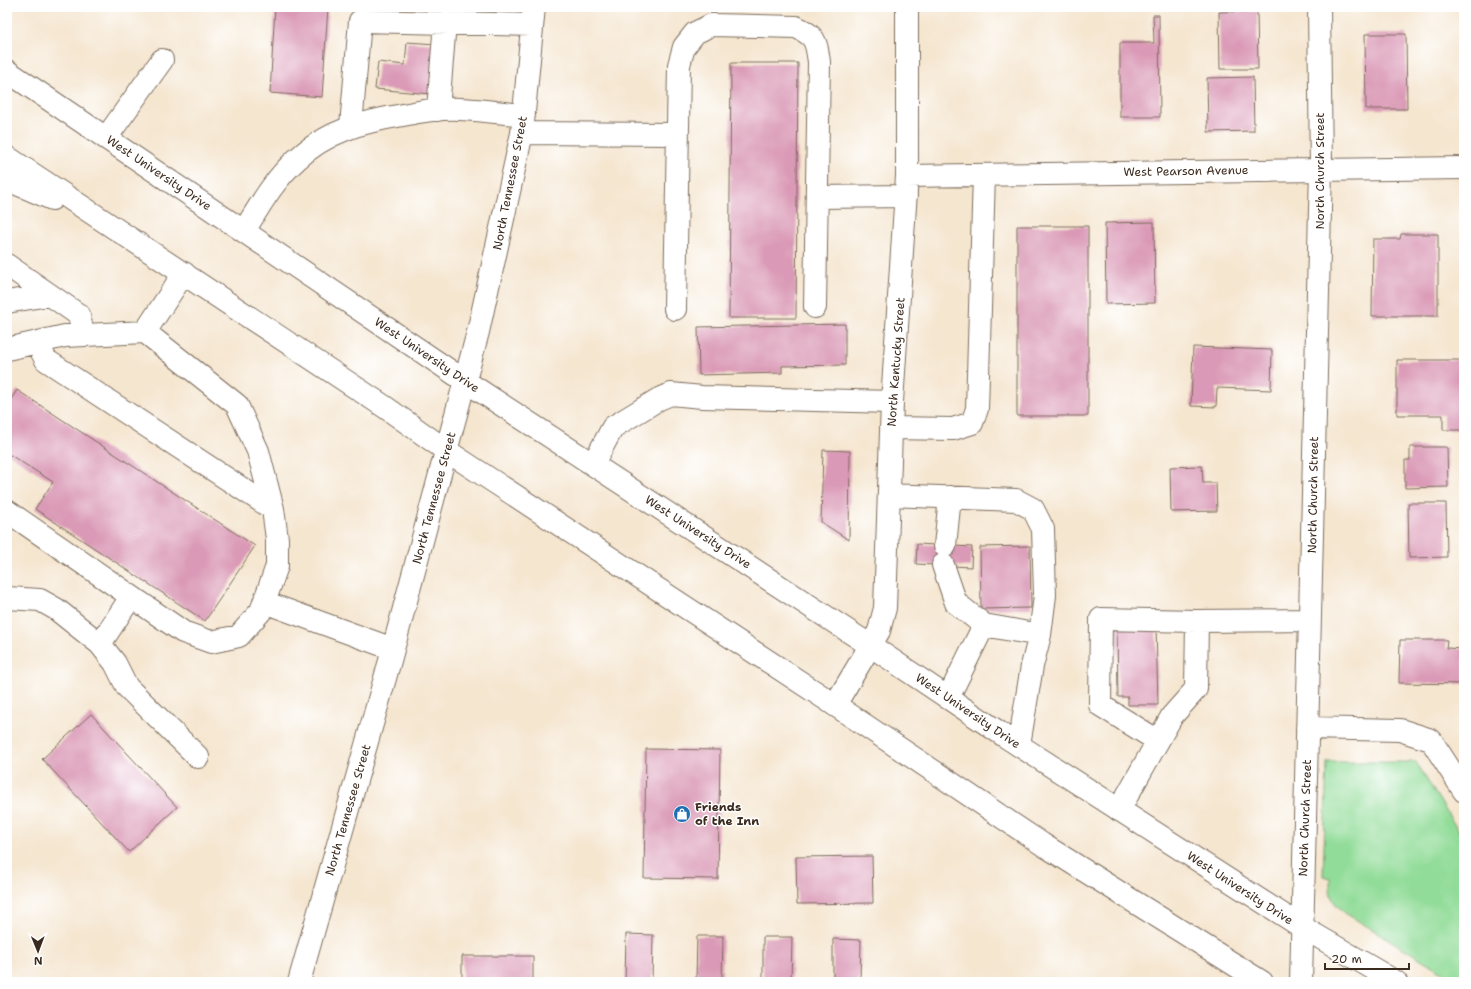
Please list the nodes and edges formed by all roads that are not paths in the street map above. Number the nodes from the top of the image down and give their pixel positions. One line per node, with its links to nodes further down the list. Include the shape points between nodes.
1 (907, 7): 17 (main road, North Kentucky Street)
2 (1319, 7): 14 (main road, North Church Street)
3 (533, 16): 4 (main road); 8 (main road, North Tennessee Street)
4 (445, 22): 7 (main road); 9 (main road, via 360,21)
5 (162, 60): 11 (main road)
6 (7, 71): 11 (main road, West University Drive)
7 (438, 110): 8 (main road, via 459,109); 9 (main road)
8 (523, 124): 10 (main road); 31 (main road, North Tennessee Street)
9 (350, 126): 20 (main road, via 331,135 297,159 270,189)
10 (677, 134): 18 (main road, via 679,65 684,47 695,33 711,25 796,27 808,32 816,42 819,62); 26 (main road)
11 (106, 138): 20 (main road, West University Drive)
12 (7, 157): 19 (main road)
13 (1464, 168): 14 (main road, West Pearson Avenue)
14 (1321, 169): 15 (main road, West Pearson Avenue); 43 (main road, North Church Street)
15 (984, 175): 17 (main road, West Pearson Avenue); 33 (main road, via 977,409 972,423 953,429)
16 (7, 181): 19 (main road)
17 (907, 186): 18 (main road, West Pearson Avenue); 32 (main road, North Kentucky Street)
18 (818, 197): 25 (main road)
19 (106, 223): 22 (main road)
20 (244, 231): 31 (main road, West University Drive)
21 (7, 266): 23 (main road)
22 (184, 273): 27 (main road); 34 (main road)
23 (48, 295): 24 (main road); 28 (main road, via 79,315)
24 (7, 302)
25 (815, 307)
26 (675, 309)
27 (145, 332): 28 (main road); 38 (main road, via 237,405 258,451)
28 (83, 334): 29 (main road)
29 (37, 343): 30 (main road); 38 (main road, via 46,360)
30 (7, 349)
31 (465, 381): 34 (main road, North Tennessee Street); 35 (main road, West University Drive)
32 (892, 402): 33 (main road, North Kentucky Street); 35 (main road, via 671,394 658,399 613,427)
33 (891, 428): 36 (main road, North Kentucky Street)
34 (447, 451): 49 (main road, North Tennessee Street); 51 (main road)
35 (593, 464): 48 (main road, West University Drive)
36 (889, 495): 37 (main road); 48 (main road, North Kentucky Street, via 885,608 879,631)
37 (950, 497): 45 (main road, via 944,556 956,603); 46 (main road, via 1016,500 1033,509 1043,529 1045,595)
38 (273, 509): 42 (main road, via 277,566)
39 (7, 511): 40 (main road)
40 (131, 597): 42 (main road, via 183,632 211,642 239,636 261,611); 47 (main road)
41 (7, 598): 47 (main road, via 40,600 56,609)
42 (264, 602): 49 (main road)
43 (1310, 620): 44 (main road); 52 (main road, North Church Street)
44 (1197, 621): 53 (main road, via 1196,689 1172,716); 53 (main road, via 1100,619 1100,705)
45 (984, 625): 46 (main road); 50 (main road)
46 (1040, 634): 54 (main road)
47 (100, 644): 55 (main road, via 116,663 127,687)
48 (871, 646): 50 (main road, West University Drive); 51 (main road, North Kentucky Street)
49 (393, 649): 59 (main road, North Tennessee Street)
50 (948, 698): 54 (main road, West University Drive)
51 (835, 705): 60 (main road, via 1042,844)
52 (1308, 728): 56 (main road, via 1400,730 1431,740); 58 (main road, North Church Street)
53 (1158, 740): 57 (main road)
54 (1019, 745): 57 (main road, West University Drive)
55 (198, 757)
56 (1464, 791)
57 (1119, 810): 58 (main road, West University Drive)
58 (1302, 927): 61 (main road, North Church Street); 62 (main road, West University Drive)
59 (299, 982)
60 (1262, 982)
61 (1301, 982)
62 (1396, 982)

